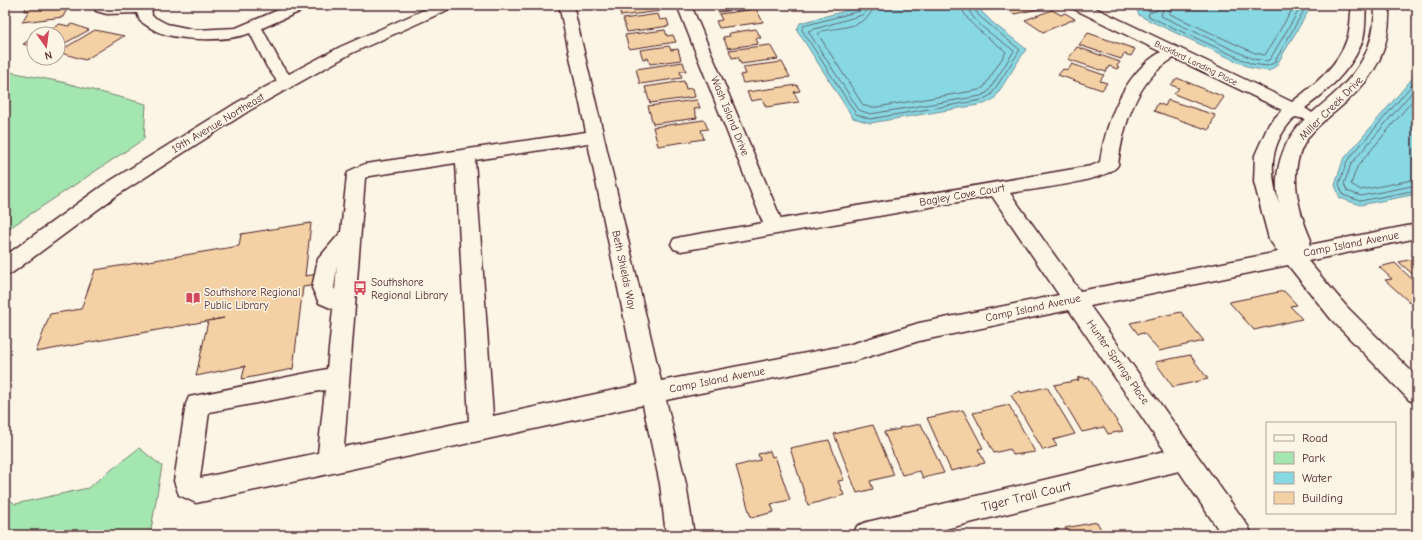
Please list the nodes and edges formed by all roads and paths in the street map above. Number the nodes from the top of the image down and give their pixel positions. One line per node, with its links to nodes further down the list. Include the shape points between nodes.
1 (100, 5): 9 (street, via 107,10)
2 (304, 5): 10 (street)
3 (447, 5): 12 (street, 19th Avenue Northeast, via 346,50)
4 (566, 5): 15 (street, Beth Shields Way)
5 (684, 5): 18 (street, Wash Island Drive)
6 (1077, 5): 11 (street, Buckford Landing Place)
7 (1359, 5): 13 (street, Miller Creek Drive, via 1355,39 1343,62 1318,90)
8 (1382, 5): 14 (street, Miller Creek Drive, via 1380,44 1363,76 1345,96)
9 (144, 7): 10 (street, via 145,18 162,28 196,36 240,32)
10 (254, 26): 12 (street, via 275,67)
11 (1172, 52): 13 (street, Buckford Landing Place); 17 (street, Bagley Cove Court, via 1155,63 1127,101 1111,146 1109,166 1095,172)
12 (287, 82): 22 (street, 19th Avenue Northeast, via 109,191)
13 (1293, 109): 14 (street, Buckford Landing Place); 21 (street, Miller Creek Drive, via 1278,124 1264,155 1263,182 1279,239)
14 (1316, 120): 21 (street, Miller Creek Drive, via 1299,137 1288,162 1285,190 1291,218 1300,240)
15 (595, 136): 16 (street); 25 (street, Beth Shields Way)
16 (465, 155): 24 (street, via 365,170 356,175 350,234 328,259 323,288 327,297 344,305); 27 (street)
17 (997, 189): 18 (street, Bagley Cove Court); 23 (street, Hunter Springs Place)
18 (775, 228): 20 (street, Bagley Cove Court)
19 (1417, 231): 21 (street, Camp Island Avenue)
20 (681, 244)
21 (1293, 256): 23 (street, Camp Island Avenue); 26 (street, Miller Creek Drive, via 1339,313)
22 (5, 267)
23 (1074, 300): 25 (street, Camp Island Avenue, via 919,332 848,354); 28 (street, Hunter Springs Place)
24 (338, 377): 29 (street); 29 (street, Camp Island Avenue, via 198,404 187,481 188,486 196,491)
25 (651, 393): 27 (street, Camp Island Avenue); 31 (street, Beth Shields Way, via 677,501)
26 (1417, 393)
27 (482, 430): 29 (street, Camp Island Avenue)
28 (1184, 458): 30 (street, Tiger Trail Court); 32 (street, Hunter Springs Place)
29 (330, 462)
30 (881, 533)
31 (680, 535)
32 (1238, 535)

